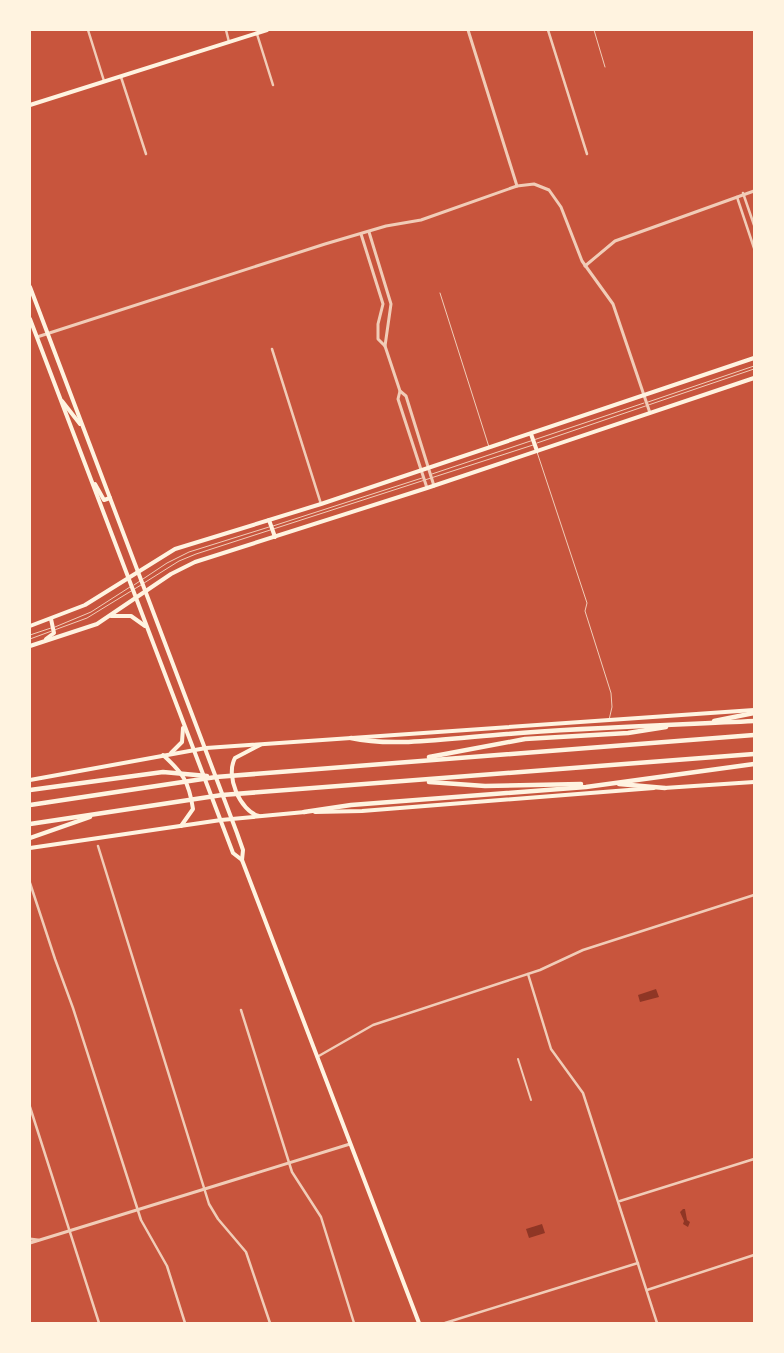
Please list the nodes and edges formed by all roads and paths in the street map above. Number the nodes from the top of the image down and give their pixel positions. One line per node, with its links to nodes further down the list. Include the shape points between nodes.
1 (88, 30): 11 (street)
2 (226, 30): 8 (street)
3 (267, 30): 7 (main road)
4 (468, 30): 16 (street)
5 (548, 30): 15 (street)
6 (594, 30): 9 (lane)
7 (257, 33): 8 (main road); 12 (street)
8 (229, 42): 10 (main road)
9 (605, 67)
10 (121, 75): 11 (main road); 14 (street)
11 (104, 81): 13 (main road)
12 (273, 85)
13 (30, 105)
14 (146, 154)
15 (587, 154)
16 (517, 186): 21 (street, via 421,220); 26 (street, via 534,184 549,190 561,207)
17 (754, 191): 18 (street)
18 (743, 193): 19 (street); 20 (street)
19 (736, 196): 23 (street); 26 (street, via 615,241)
20 (754, 225)
21 (368, 232): 22 (street); 24 (street)
22 (361, 234): 25 (street); 30 (street)
23 (754, 248)
24 (376, 255): 25 (street); 32 (street, via 391,304)
25 (368, 257): 32 (street, via 383,304 378,332 379,342)
26 (585, 266): 39 (street, via 613,304)
27 (30, 287): 30 (main road)
28 (440, 294): 46 (lane)
29 (30, 319): 31 (main road)
30 (47, 334): 31 (street); 43 (main road)
31 (36, 337): 40 (main road)
32 (385, 346): 38 (street)
33 (272, 349): 56 (street)
34 (754, 358): 39 (main road)
35 (754, 366): 41 (lane)
36 (754, 369): 41 (lane)
37 (754, 378): 42 (main road)
38 (400, 392): 48 (street, via 406,396); 49 (street, via 398,399)
39 (644, 395): 41 (street); 44 (main road)
40 (62, 400): 43 (main road); 50 (main road)
41 (647, 404): 42 (street); 45 (lane); 45 (lane)
42 (650, 414): 47 (main road)
43 (83, 428): 55 (main road)
44 (531, 434): 45 (main road); 46 (main road)
45 (534, 442): 47 (main road); 51 (lane); 51 (lane)
46 (489, 447): 48 (main road)
47 (537, 451): 53 (main road); 76 (lane, via 587,603 585,612 611,693 612,707)
48 (429, 467): 49 (main road); 51 (street)
49 (421, 470): 52 (street); 56 (main road)
50 (88, 473): 55 (main road, via 104,500); 61 (main road)
51 (431, 476): 52 (lane); 53 (street)
52 (424, 479): 54 (street); 58 (lane); 58 (lane)
53 (434, 486): 54 (main road)
54 (428, 488): 59 (main road)
55 (110, 498): 60 (main road)
56 (321, 504): 57 (main road)
57 (269, 520): 58 (main road); 60 (main road, via 175,549)
58 (272, 528): 59 (main road); 62 (lane, via 188,557); 62 (lane, via 190,552)
59 (275, 537): 64 (main road, via 195,562)
60 (138, 570): 61 (main road); 62 (main road)
61 (127, 578): 63 (main road); 67 (main road, via 85,605)
62 (142, 582): 63 (lane); 63 (lane); 64 (main road)
63 (132, 589): 65 (main road); 70 (lane); 70 (lane, via 87,618)
64 (146, 591): 65 (main road); 82 (main road)
65 (135, 599): 66 (main road); 69 (main road)
66 (111, 616): 69 (main road, via 131,616); 73 (main road, via 97,624)
67 (51, 619): 68 (main road); 70 (main road)
68 (30, 626)
69 (146, 626): 78 (main road)
70 (54, 629): 71 (lane); 72 (lane); 73 (main road)
71 (30, 635)
72 (30, 639)
73 (45, 641): 74 (main road)
74 (30, 646)
75 (754, 711): 76 (main road); 87 (highway, via 722,720 628,733 525,740)
76 (608, 720): 80 (main road)
77 (754, 721): 80 (highway, via 436,739 366,741)
78 (184, 726): 83 (main road); 84 (main road, via 182,742)
79 (754, 735): 87 (highway)
80 (351, 738): 81 (main road)
81 (262, 744): 82 (main road); 98 (main road, via 238,755 231,768 245,807 253,814)
82 (206, 748): 83 (main road); 99 (main road)
83 (192, 750): 84 (main road); 100 (main road)
84 (171, 753): 85 (main road)
85 (162, 754): 90 (main road); 102 (main road, via 185,778 191,792 193,809)
86 (754, 754): 91 (highway)
87 (404, 761): 89 (highway)
88 (754, 764): 97 (highway, via 586,787 351,805)
89 (216, 777): 94 (highway, via 163,772); 95 (highway)
90 (30, 780)
91 (415, 782): 93 (highway, via 485,786 613,784); 96 (highway, via 273,791)
92 (754, 782): 93 (main road)
93 (665, 788): 97 (main road, via 362,811)
94 (30, 790)
95 (30, 805)
96 (101, 812): 101 (highway); 103 (highway)
97 (304, 812): 98 (main road)
98 (263, 816): 99 (main road)
99 (232, 819): 100 (main road); 106 (main road, via 244,850)
100 (221, 820): 102 (main road); 106 (main road, via 234,853)
101 (30, 824)
102 (181, 826): 105 (main road)
103 (30, 838)
104 (98, 846): 118 (street)
105 (30, 848)
106 (242, 860): 111 (main road)
107 (30, 883): 120 (street)
108 (754, 895): 109 (street, via 583,950)
109 (528, 974): 111 (street, via 373,1025); 119 (street, via 551,1049 583,1093)
110 (241, 1010): 117 (street)
111 (317, 1057): 115 (main road)
112 (518, 1060): 113 (street)
113 (531, 1100)
114 (30, 1106): 121 (street)
115 (350, 1144): 117 (street); 132 (main road)
116 (754, 1159): 119 (street)
117 (289, 1162): 118 (street); 131 (street, via 298,1184 321,1218)
118 (204, 1189): 120 (street); 130 (street, via 218,1219 246,1252)
119 (619, 1202): 126 (street)
120 (138, 1209): 121 (street); 129 (street, via 144,1227 166,1266)
121 (70, 1231): 123 (street); 128 (street)
122 (30, 1239): 123 (street)
123 (39, 1240): 124 (street)
124 (30, 1243)
125 (754, 1255): 127 (street)
126 (638, 1263): 127 (street); 133 (street)
127 (646, 1290): 134 (street)
128 (100, 1323)
129 (185, 1323)
130 (270, 1323)
131 (354, 1323)
132 (419, 1323)
133 (445, 1323)
134 (657, 1323)

